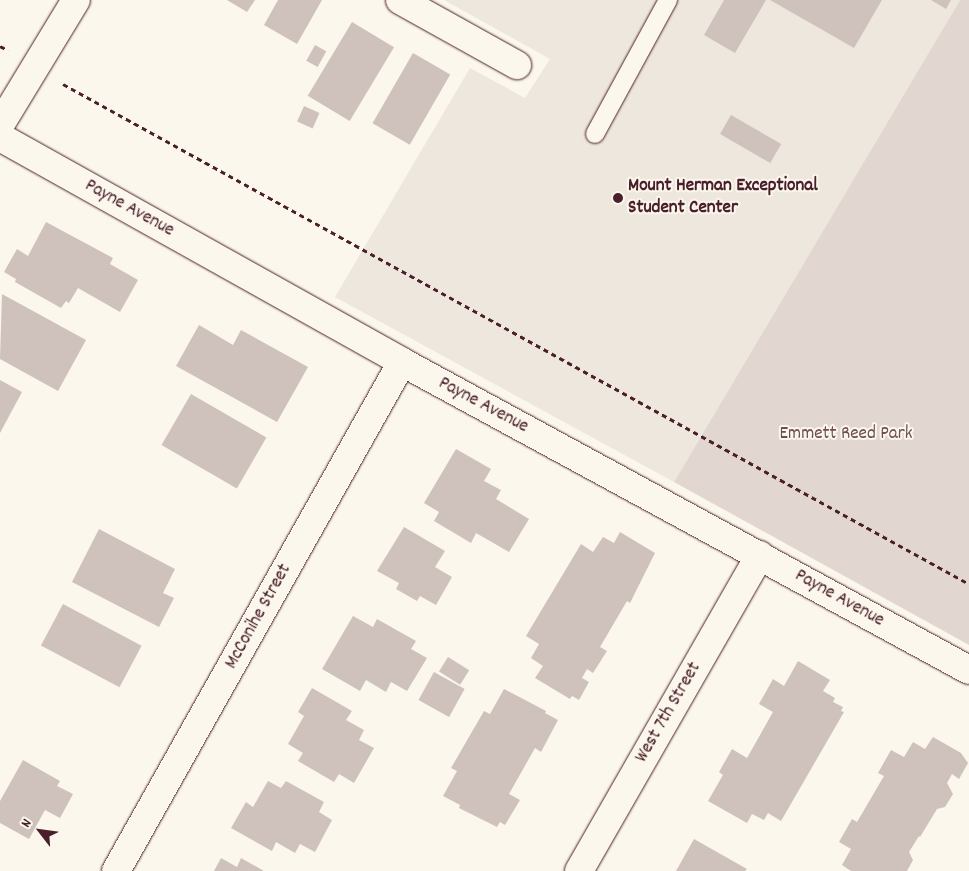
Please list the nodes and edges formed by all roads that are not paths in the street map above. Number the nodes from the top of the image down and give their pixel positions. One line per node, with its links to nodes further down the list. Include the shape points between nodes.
1 (76, 0): 5 (street)
2 (400, 0): 4 (street)
3 (668, 0): 6 (lane)
4 (518, 65)
5 (0, 125)
6 (595, 134)
7 (0, 137): 8 (street, Payne Avenue)
8 (402, 362): 9 (street, Payne Avenue); 11 (street, McConihe Street)
9 (760, 555): 10 (street, Payne Avenue); 12 (street, West 7th Street)
10 (969, 670)
11 (116, 871)
12 (579, 871)

